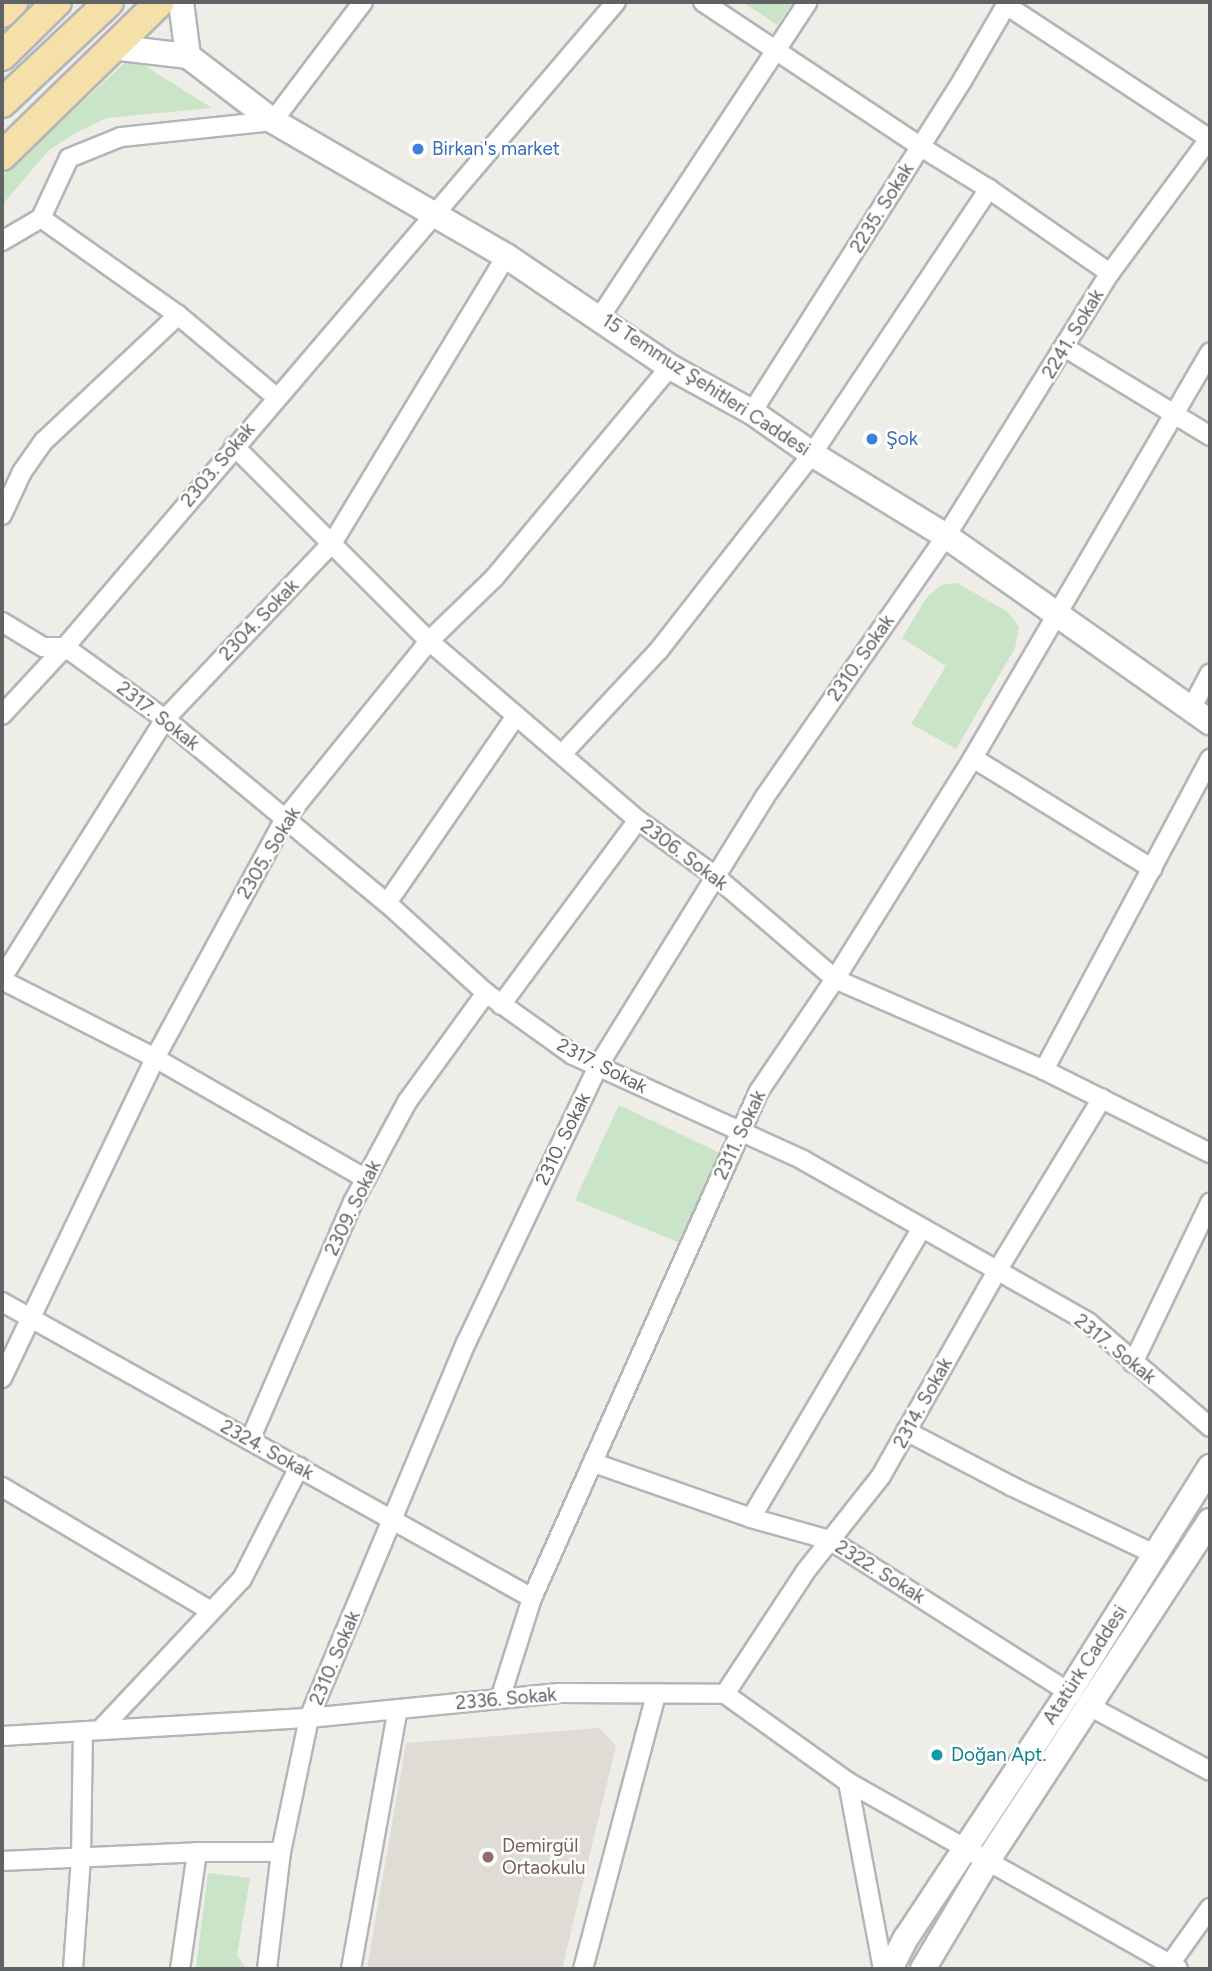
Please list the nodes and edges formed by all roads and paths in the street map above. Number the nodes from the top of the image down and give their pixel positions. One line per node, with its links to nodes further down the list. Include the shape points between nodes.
1 (13, 2): 11 (highway)
2 (57, 2): 14 (highway)
3 (109, 2): 16 (highway)
4 (160, 2): 12 (highway)
5 (181, 2): 15 (main road)
6 (363, 2): 17 (street)
7 (616, 2): 22 (street, 2303. Sokak)
8 (703, 2): 13 (street)
9 (808, 2): 13 (street)
10 (1007, 4): 18 (street); 19 (street, 2235. Sokak)
11 (2, 13)
12 (113, 47): 15 (main road); 20 (highway)
13 (775, 50): 19 (street); 28 (street)
14 (2, 56)
15 (188, 56): 17 (main road, 15 Temmuz Şehitleri Caddesi)
16 (2, 103)
17 (273, 121): 22 (main road, 15 Temmuz Şehitleri Caddesi); 23 (street, via 121,137 69,158)
18 (1210, 139): 26 (street, 2241. Sokak)
19 (921, 147): 21 (street); 33 (street, 2235. Sokak)
20 (2, 156)
21 (989, 189): 26 (street); 37 (street)
22 (434, 215): 25 (main road, 15 Temmuz Şehitleri Caddesi); 32 (street, 2303. Sokak)
23 (41, 218): 24 (street); 27 (street)
24 (4, 236)
25 (506, 256): 28 (main road, 15 Temmuz Şehitleri Caddesi); 40 (street, 2304. Sokak)
26 (1110, 273): 29 (street, 2241. Sokak)
27 (178, 315): 32 (street); 38 (street, via 44,441 22,472)
28 (600, 317): 31 (main road, 15 Temmuz Şehitleri Caddesi)
29 (1066, 348): 34 (street); 39 (street, 2241. Sokak)
30 (1210, 352): 34 (street, 2311. Sokak)
31 (670, 367): 33 (main road, 15 Temmuz Şehitleri Caddesi); 43 (street, 2305. Sokak, via 494,579)
32 (276, 397): 36 (street, 2303. Sokak)
33 (752, 412): 37 (main road, 15 Temmuz Şehitleri Caddesi)
34 (1176, 414): 35 (street); 41 (street, 2311. Sokak)
35 (1210, 436)
36 (234, 446): 40 (street, 2306. Sokak); 44 (street, 2303. Sokak)
37 (812, 454): 39 (main road, 15 Temmuz Şehitleri Caddesi); 50 (street, via 659,650)
38 (2, 515)
39 (946, 536): 41 (main road, 15 Temmuz Şehitleri Caddesi); 56 (street, 2310. Sokak)
40 (333, 542): 43 (street, 2306. Sokak); 49 (street, 2304. Sokak)
41 (1058, 612): 46 (main road, 15 Temmuz Şehitleri Caddesi); 51 (street, 2311. Sokak)
42 (2, 622): 44 (street, 2317. Sokak, via 43,647)
43 (429, 641): 48 (street, 2306. Sokak); 53 (street, 2305. Sokak)
44 (65, 647): 47 (street, 2303. Sokak); 49 (street, 2317. Sokak)
45 (1210, 673): 46 (street)
46 (1201, 714)
47 (2, 715)
48 (516, 716): 50 (street, 2306. Sokak); 57 (street)
49 (165, 719): 53 (street, 2317. Sokak); 58 (street, 2304. Sokak)
50 (562, 754): 54 (street, 2306. Sokak)
51 (972, 758): 55 (street); 59 (street, 2311. Sokak)
52 (1210, 759): 55 (street)
53 (285, 819): 57 (street, 2317. Sokak); 62 (street, 2305. Sokak)
54 (638, 820): 56 (street, 2306. Sokak); 61 (street)
55 (1153, 869): 64 (street)
56 (715, 876): 59 (street, 2306. Sokak); 63 (street, 2310. Sokak)
57 (387, 903): 60 (street, 2317. Sokak)
58 (2, 979): 62 (street)
59 (835, 979): 64 (street, 2306. Sokak); 66 (street, 2311. Sokak, via 759,1091)
60 (486, 993): 61 (street, 2317. Sokak); 68 (street, 2309. Sokak, via 407,1102)
61 (501, 1005): 63 (street, 2317. Sokak, via 573,1055)
62 (155, 1058): 68 (street); 73 (street, 2305. Sokak)
63 (598, 1066): 66 (street, 2317. Sokak); 84 (street, 2310. Sokak, via 466,1343)
64 (1044, 1070): 65 (street, 2306. Sokak)
65 (1101, 1098): 67 (street, 2306. Sokak); 71 (street, 2314. Sokak)
66 (741, 1132): 70 (street, 2317. Sokak, via 803,1160); 79 (street, 2311. Sokak)
67 (1210, 1153)
68 (366, 1179): 78 (street, 2309. Sokak)
69 (1210, 1203): 74 (street)
70 (921, 1228): 71 (street, 2317. Sokak); 83 (street)
71 (997, 1271): 74 (street, 2317. Sokak, via 1088,1322); 77 (street, 2314. Sokak)
72 (2, 1302): 73 (street, 2324. Sokak)
73 (30, 1317): 75 (street, 2305. Sokak); 78 (street, 2324. Sokak)
74 (1133, 1363): 76 (street, 2317. Sokak)
75 (2, 1378)
76 (1210, 1427)
77 (906, 1431): 86 (street, 2314. Sokak, via 881,1476); 87 (street)
78 (250, 1440): 81 (street, 2324. Sokak)
79 (594, 1463): 83 (street, 2322. Sokak); 88 (street, 2311. Sokak)
80 (1210, 1466): 87 (main road, Atatürk Caddesi)
81 (299, 1467): 84 (street, 2324. Sokak); 89 (street, via 242,1579)
82 (2, 1487): 89 (street)
83 (751, 1518): 86 (street, 2322. Sokak)
84 (393, 1520): 88 (street, 2324. Sokak); 96 (street, 2310. Sokak)
85 (1210, 1521): 94 (main road, Atatürk Caddesi)
86 (830, 1541): 90 (street, 2322. Sokak); 92 (street, 2314. Sokak)
87 (1156, 1555): 90 (main road, Atatürk Caddesi)
88 (533, 1598): 93 (street, 2311. Sokak)
89 (211, 1611): 97 (street)
90 (1069, 1692): 101 (main road, Atatürk Caddesi)
91 (656, 1694): 92 (street, 2336. Sokak); 93 (street, 2336. Sokak, via 559,1693); 113 (street)
92 (725, 1694): 100 (street)
93 (500, 1699): 95 (street, 2336. Sokak)
94 (1089, 1706): 99 (street); 105 (main road, Atatürk Caddesi)
95 (398, 1709): 96 (street, 2336. Sokak); 112 (street)
96 (309, 1718): 97 (street, 2336. Sokak); 103 (street, 2310. Sokak)
97 (91, 1731): 98 (street, 2336. Sokak); 104 (street)
98 (2, 1736)
99 (1210, 1771)
100 (848, 1782): 101 (street); 114 (street)
101 (965, 1848): 105 (street); 115 (main road, Atatürk Caddesi)
102 (197, 1852): 103 (street); 104 (street); 110 (street)
103 (281, 1852): 111 (street, 2310. Sokak)
104 (81, 1857): 106 (street); 109 (street)
105 (988, 1860): 108 (street); 116 (main road, Atatürk Caddesi)
106 (2, 1861)
107 (1210, 1908): 108 (street)
108 (1174, 1967)
109 (73, 1969)
110 (180, 1969)
111 (267, 1969)
112 (351, 1969)
113 (583, 1969)
114 (883, 1969)
115 (890, 1969)
116 (923, 1969)

